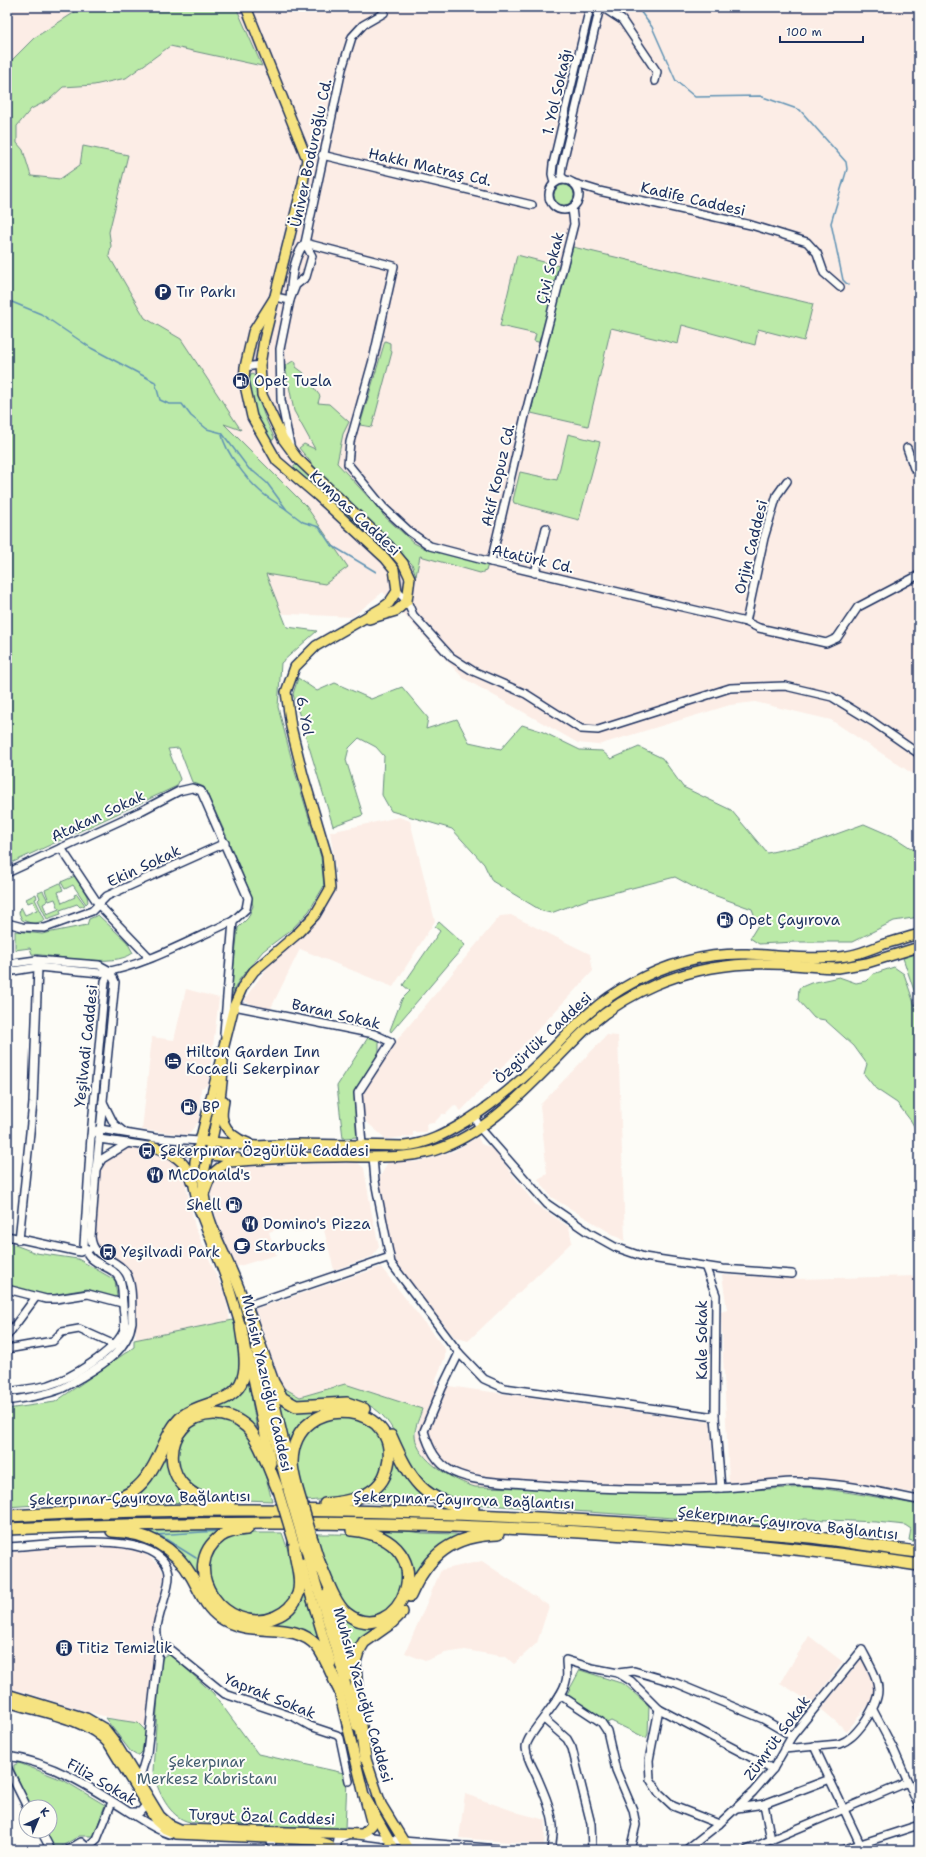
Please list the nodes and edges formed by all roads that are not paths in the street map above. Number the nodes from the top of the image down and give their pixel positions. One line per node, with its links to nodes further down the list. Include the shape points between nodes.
1 (246, 7): 14 (main road, via 307,159)
2 (590, 7): 8 (street, 1. Yol Sokağı, via 553,164)
3 (601, 7): 5 (street, via 622,20 657,72); 7 (street, via 562,166 561,176)
4 (384, 13): 6 (street, Üniver Boduroğlu Cd., via 363,25 352,37)
5 (655, 81)
6 (322, 155): 10 (street, Hakkı Matraş Cd.); 12 (street, Üniver Boduroğlu Cd.)
7 (565, 180): 8 (street); 9 (street)
8 (554, 183): 11 (street, via 549,192 553,206 562,210)
9 (573, 183): 11 (street, via 579,196); 13 (street, Kadife Caddesi, via 751,225 807,242 817,253 824,273)
10 (532, 205)
11 (572, 208): 18 (street, Çivi Sokak, via 574,224)
12 (305, 243): 15 (street, via 299,249); 15 (street, via 312,256 306,277 296,285); 29 (street, Atatürk Cd., via 394,266 373,360 350,442 348,464 383,507 430,546)
13 (840, 287)
14 (275, 297): 15 (street); 16 (main road, Kumpas Caddesi); 17 (main road, Kumpas Caddesi, via 254,332)
15 (290, 300): 19 (street, via 280,349 281,400)
16 (260, 365): 17 (street); 20 (main road, Kumpas Caddesi, via 262,395)
17 (246, 367): 22 (main road, Kumpas Caddesi, via 244,381 252,417)
18 (526, 416): 29 (street, Akif Kopuz Cd.)
19 (288, 432): 20 (street); 23 (street)
20 (283, 439): 22 (main road); 23 (main road, Kumpas Caddesi)
21 (908, 448): 25 (street, via 914,468)
22 (269, 450): 26 (main road, Kumpas Caddesi)
23 (291, 450): 24 (main road, Kumpas Caddesi)
24 (297, 458): 26 (main road); 33 (main road, Kumpas Caddesi, via 389,546 403,563 410,578)
25 (919, 469)
26 (286, 470): 32 (main road, Kumpas Caddesi, via 385,558 394,569)
27 (787, 480): 35 (street, Orjin Caddesi, via 777,495 764,538)
28 (546, 528): 30 (street)
29 (491, 562): 30 (street, Atatürk Cd.)
30 (535, 573): 35 (street, Atatürk Cd.)
31 (919, 575): 35 (street, Atatürk Cd., via 858,607 837,638 826,643 759,628)
32 (397, 591): 33 (street); 34 (main road, via 389,603)
33 (407, 601): 34 (main road, via 396,611); 36 (street, via 413,615 451,657 473,671 526,694 581,729 598,730 730,688 785,686 832,697)
34 (356, 622): 50 (main road, 6. Yol, via 316,646 295,668 286,692 291,727 327,856 330,889 315,915 254,971 242,986)
35 (746, 622)
36 (919, 754)
37 (225, 843): 38 (street, Atakan Sokak, via 201,790 192,788 179,791); 40 (street, Ekin Sokak, via 107,896); 41 (street, via 248,898 246,910)
38 (61, 848): 39 (street, Atakan Sokak); 40 (street)
39 (7, 873)
40 (99, 905): 42 (street, Ekin Sokak, via 92,911 45,928 22,927); 45 (street, via 146,954)
41 (233, 921): 45 (street); 51 (street, Muhsin Yazıcığlu Caddesi)
42 (7, 923)
43 (919, 934): 54 (main road, Özgürlük Caddesi, via 853,956 837,958 717,955 670,965 631,983 605,999 586,1014 516,1084)
44 (919, 947): 55 (main road, Özgürlük Caddesi, via 852,967 749,964 720,966 687,973 652,986 597,1018 541,1076)
45 (147, 959): 48 (street)
46 (37, 963): 47 (street); 48 (street, via 100,973); 49 (street); 74 (street, via 33,1103)
47 (7, 964)
48 (110, 971): 53 (street, Yeşilvadi Caddesi, via 115,982); 58 (street, Yeşilvadi Caddesi, via 105,981)
49 (7, 972)
50 (234, 1006): 51 (main road, 6. Yol); 63 (street, Baran Sokak, via 374,1034 391,1042 358,1093)
51 (223, 1053): 52 (main road, Muhsin Yazıcığlu Caddesi); 60 (main road, Muhsin Yazıcığlu Caddesi)
52 (223, 1078): 62 (main road, Muhsin Yazıcığlu Caddesi); 65 (main road, via 222,1120 230,1132 242,1141)
53 (102, 1100): 56 (street, Yeşilvadi Caddesi); 57 (street, Yeşilvadi Caddesi, via 114,1124)
54 (474, 1116): 55 (street); 63 (main road, Özgürlük Caddesi, via 440,1137 420,1144)
55 (480, 1128): 68 (main road, Özgürlük Caddesi, via 443,1148 420,1155); 78 (street, via 547,1204 588,1232 615,1247 644,1257)
56 (100, 1129): 57 (street); 58 (street); 59 (street, Yeşilvadi Caddesi)
57 (126, 1133): 60 (street)
58 (91, 1136): 76 (street, Yeşilvadi Caddesi)
59 (99, 1138): 61 (street); 70 (street, Yeşilvadi Caddesi)
60 (200, 1142): 62 (main road, Özgürlük Caddesi); 66 (main road, Muhsin Yazıcığlu Caddesi)
61 (128, 1143): 64 (street); 70 (street, via 102,1159)
62 (211, 1143): 65 (main road, Özgürlük Caddesi); 67 (main road, Muhsin Yazıcığlu Caddesi)
63 (362, 1145): 65 (main road, Özgürlük Caddesi)
64 (152, 1146): 66 (street); 72 (main road, via 181,1160 190,1172)
65 (257, 1146)
66 (197, 1153): 67 (main road); 72 (main road, Muhsin Yazıcığlu Caddesi, via 194,1178)
67 (208, 1155): 69 (main road); 71 (main road, Muhsin Yazıcığlu Caddesi, via 203,1179)
68 (373, 1157): 69 (main road, Özgürlük Caddesi); 77 (street, via 374,1181)
69 (253, 1160): 71 (main road, via 230,1162 217,1168 209,1178)
70 (96, 1170): 75 (street, Yeşilvadi Caddesi, via 91,1236)
71 (204, 1194): 83 (main road, Muhsin Yazıcığlu Caddesi, via 210,1219)
72 (197, 1203): 84 (main road, Muhsin Yazıcığlu Caddesi, via 226,1278)
73 (7, 1236): 74 (street)
74 (19, 1240): 76 (street)
75 (93, 1247): 76 (street); 86 (street, via 123,1269 129,1280 132,1322 129,1334)
76 (85, 1251): 82 (street, via 92,1261 118,1276)
77 (390, 1256): 83 (street); 88 (street, via 392,1263)
78 (705, 1266): 79 (street); 92 (street, Kale Sokak, via 716,1295)
79 (792, 1274)
80 (7, 1289): 81 (street)
81 (36, 1297): 82 (street, via 56,1299 88,1294); 85 (street)
82 (122, 1303): 86 (street, via 124,1331)
83 (246, 1306): 89 (highway); 94 (main road, Muhsin Yazıcığlu Caddesi)
84 (241, 1327): 94 (main road, Muhsin Yazıcığlu Caddesi, via 265,1439); 97 (highway, via 245,1361 243,1379 239,1386 224,1399 199,1407 183,1416 168,1435 155,1466 138,1488 113,1502)
85 (7, 1336)
86 (117, 1347): 87 (street, via 79,1329 62,1332 53,1341); 90 (street, via 62,1380); 91 (street, via 99,1367 59,1390)
87 (7, 1349)
88 (460, 1352): 92 (street, via 484,1379 504,1388); 93 (street, via 424,1431 434,1456 451,1471 485,1480 552,1486)
89 (264, 1357): 94 (highway, via 286,1457); 99 (highway, via 277,1391 289,1403 304,1407 347,1403 373,1413 384,1424 407,1470 419,1485 437,1500 451,1505)
90 (7, 1392)
91 (7, 1401)
92 (715, 1417): 93 (street, Kale Sokak)
93 (721, 1488): 95 (street, via 811,1482)
94 (287, 1490): 96 (highway, via 295,1446 304,1428 320,1416 338,1411 357,1413 375,1423 386,1436 389,1446 388,1466 385,1476 372,1490 363,1496 343,1502); 96 (highway, via 248,1428 230,1417 214,1414 198,1418 188,1424 176,1439 173,1466 182,1486 191,1494 205,1501 217,1503); 104 (highway, bridge); 104 (main road, bridge)
95 (919, 1500)
96 (288, 1510): 97 (highway, Şekerpınar-Çayırova Bağlantısı); 99 (highway, Şekerpınar-Çayırova Bağlantısı)
97 (29, 1515): 98 (highway, Şekerpınar-Çayırova Bağlantısı)
98 (7, 1516)
99 (541, 1518): 106 (highway, Şekerpınar-Çayırova Bağlantısı, via 811,1538)
100 (292, 1523): 101 (highway, Şekerpınar-Çayırova Bağlantısı); 103 (highway, Şekerpınar-Çayırova Bağlantısı); 104 (highway, via 237,1530 215,1541 206,1555 204,1571 207,1586 215,1601 227,1613 247,1621 265,1621 281,1615 289,1608 298,1593 294,1555); 107 (highway, via 368,1532 387,1540 399,1552 407,1568 406,1592 399,1606 388,1615 372,1622 357,1619 345,1613)
101 (53, 1526): 102 (highway, Şekerpınar-Çayırova Bağlantısı); 111 (highway, via 124,1532 144,1536 163,1545 179,1558 206,1603 218,1616 241,1627 286,1631 305,1636 320,1652)
102 (7, 1528)
103 (574, 1532): 108 (highway, Şekerpınar-Çayırova Bağlantısı, via 649,1536); 113 (highway, via 474,1536 456,1542 438,1553 424,1570 398,1617 364,1642 358,1652 355,1662)
104 (303, 1541): 107 (highway); 111 (main road, Muhsin Yazıcığlu Caddesi, via 310,1591); 123 (main road, Muhsin Yazıcığlu Caddesi, via 336,1648)
105 (7, 1547): 109 (street, via 96,1541 143,1548 152,1553 163,1561 168,1569 169,1579 157,1629)
106 (919, 1552)
107 (319, 1562): 113 (highway)
108 (919, 1565)
109 (159, 1647): 127 (street, via 147,1754); 128 (street, Yaprak Sokak, via 168,1648 225,1694 294,1717 310,1726 337,1735 340,1738)
110 (618, 1673): 114 (street, via 566,1660 566,1682); 116 (street, via 631,1681); 119 (street, via 634,1671 676,1683 763,1719)
111 (339, 1690): 130 (main road, Muhsin Yazıcığlu Caddesi)
112 (7, 1694): 127 (main road, Turgut Özal Caddesi, via 98,1724 116,1742)
113 (357, 1694): 123 (highway)
114 (560, 1695): 118 (street); 161 (street, via 601,1722 607,1730 616,1770 633,1810 636,1825)
115 (7, 1702): 134 (main road, Turgut Özal Caddesi, via 82,1724 94,1730 109,1744)
116 (660, 1709): 125 (street); 140 (street, via 649,1760 650,1780 673,1806)
117 (873, 1710): 119 (street, Zümrüt Sokak, via 879,1689 862,1650); 120 (street, via 855,1735 846,1742); 129 (street)
118 (544, 1719): 159 (street, via 527,1740 526,1748 553,1825); 160 (street, via 567,1739 572,1748 592,1824)
119 (792, 1736): 121 (street, Zümrüt Sokak)
120 (814, 1746): 121 (street); 126 (street)
121 (784, 1749): 125 (street, Zümrüt Sokak)
122 (7, 1756): 132 (street, Filiz Sokak, via 67,1774)
123 (365, 1758): 139 (main road, Muhsin Yazıcığlu Caddesi, via 381,1804)
124 (7, 1767): 131 (street)
125 (773, 1769): 136 (street, Zümrüt Sokak)
126 (830, 1779): 133 (street); 137 (street)
127 (139, 1780): 142 (main road, Turgut Özal Caddesi, via 164,1820 180,1829)
128 (349, 1781)
129 (908, 1782): 135 (street); 137 (street)
130 (364, 1795): 142 (main road, Turgut Özal Caddesi, via 372,1825 363,1834); 146 (main road, Muhsin Yazıcığlu Caddesi)
131 (23, 1799)
132 (112, 1802): 138 (street, Filiz Sokak); 151 (street, via 97,1839)
133 (764, 1804): 136 (street); 147 (street)
134 (146, 1805): 138 (street, via 140,1812); 143 (main road, Turgut Özal Caddesi, via 160,1825)
135 (919, 1806)
136 (736, 1808): 140 (street, Zümrüt Sokak)
137 (844, 1810): 147 (street); 150 (street)
138 (131, 1812): 143 (street, Filiz Sokak, via 158,1830)
139 (390, 1821): 148 (main road, Muhsin Yazıcığlu Caddesi); 149 (street, via 405,1835)
140 (719, 1824): 162 (street, Zümrüt Sokak)
141 (919, 1825): 150 (street)
142 (352, 1834): 146 (street); 155 (street, via 338,1839)
143 (181, 1836): 145 (main road, Turgut Özal Caddesi)
144 (45, 1839): 152 (street)
145 (271, 1839): 154 (street); 155 (main road, Turgut Özal Caddesi, via 320,1841)
146 (388, 1839): 148 (street); 156 (main road, Muhsin Yazıcığlu Caddesi)
147 (771, 1840): 163 (street)
148 (403, 1841): 149 (street); 157 (main road, Muhsin Yazıcığlu Caddesi)
149 (424, 1843): 158 (street)
150 (861, 1847): 164 (street)
151 (89, 1849): 153 (street, via 81,1842)
152 (51, 1850)
153 (68, 1850)
154 (272, 1850)
155 (334, 1850)
156 (395, 1850)
157 (409, 1850)
158 (511, 1850)
159 (551, 1850)
160 (592, 1850)
161 (630, 1850)
162 (686, 1850)
163 (747, 1850)
164 (842, 1850)

